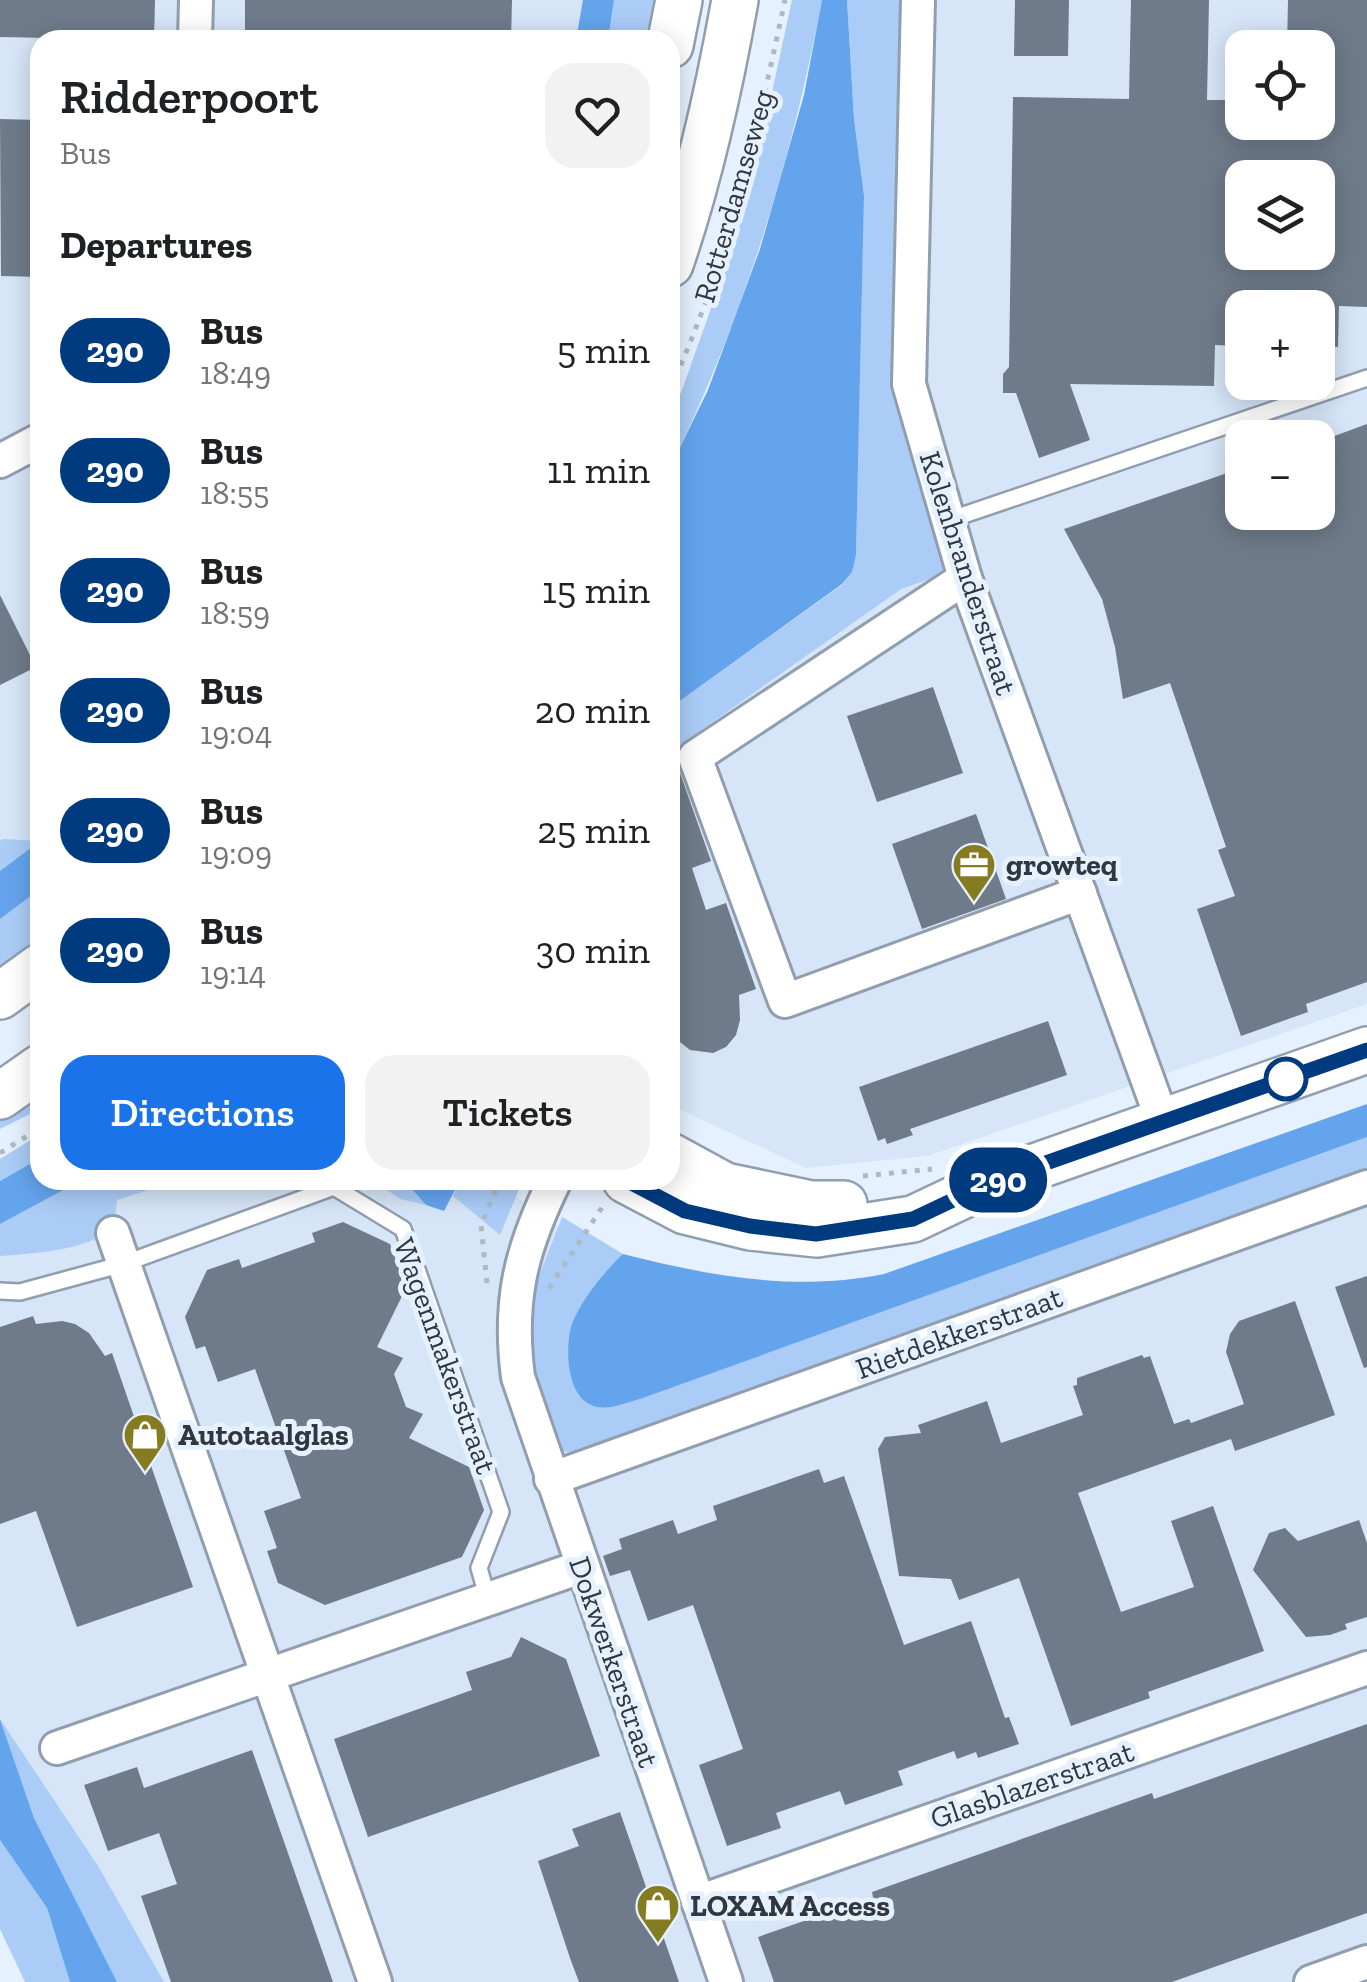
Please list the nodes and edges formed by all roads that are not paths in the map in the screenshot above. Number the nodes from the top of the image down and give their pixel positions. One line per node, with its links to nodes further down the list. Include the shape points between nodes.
1 (196, 0): 5 (street)
2 (679, 0): 6 (street)
3 (735, 0): 7 (street, Rotterdamseweg, via 717,104)
4 (918, 0): 11 (street, Kolenbranderstraat, via 909,384)
5 (195, 30)
6 (673, 30)
7 (680, 236)
8 (1367, 378): 11 (lane)
9 (30, 445): 10 (street)
10 (0, 461)
11 (946, 521): 12 (street, Kolenbranderstraat)
12 (965, 578): 13 (street, Kolenbranderstraat); 13 (street, via 695,757 784,1001)
13 (1080, 893): 19 (street, Kolenbranderstraat)
14 (30, 974): 15 (street)
15 (0, 996)
16 (1367, 1050): 19 (street)
17 (30, 1075): 18 (street)
18 (0, 1096)
19 (1163, 1122): 21 (street)
20 (680, 1161): 21 (street, via 725,1186 811,1204 908,1200)
21 (989, 1183): 26 (street, via 913,1219 816,1234 750,1226)
22 (1367, 1187): 29 (street, Rietdekkerstraat)
23 (320, 1190): 27 (lane, Wagenmakerstraat)
24 (340, 1190): 31 (lane, Wagenmakerstraat, via 403,1229 502,1512 479,1568)
25 (551, 1190): 29 (street, Dokwerkerstraat, via 522,1260 513,1340)
26 (615, 1192)
27 (118, 1249): 28 (lane, Wagenmakerstraat, via 20,1292); 33 (street)
28 (0, 1291)
29 (551, 1479): 30 (street, Dokwerkerstraat)
30 (581, 1566): 31 (street); 35 (street, Dokwerkerstraat)
31 (488, 1599): 33 (street)
32 (1367, 1668): 35 (street, Glasblazerstraat)
33 (267, 1674): 34 (street); 37 (street)
34 (57, 1748)
35 (698, 1902): 38 (street, Dokwerkerstraat)
36 (1367, 1962): 39 (street)
37 (375, 1982)
38 (726, 1982)
39 (1310, 1982)

